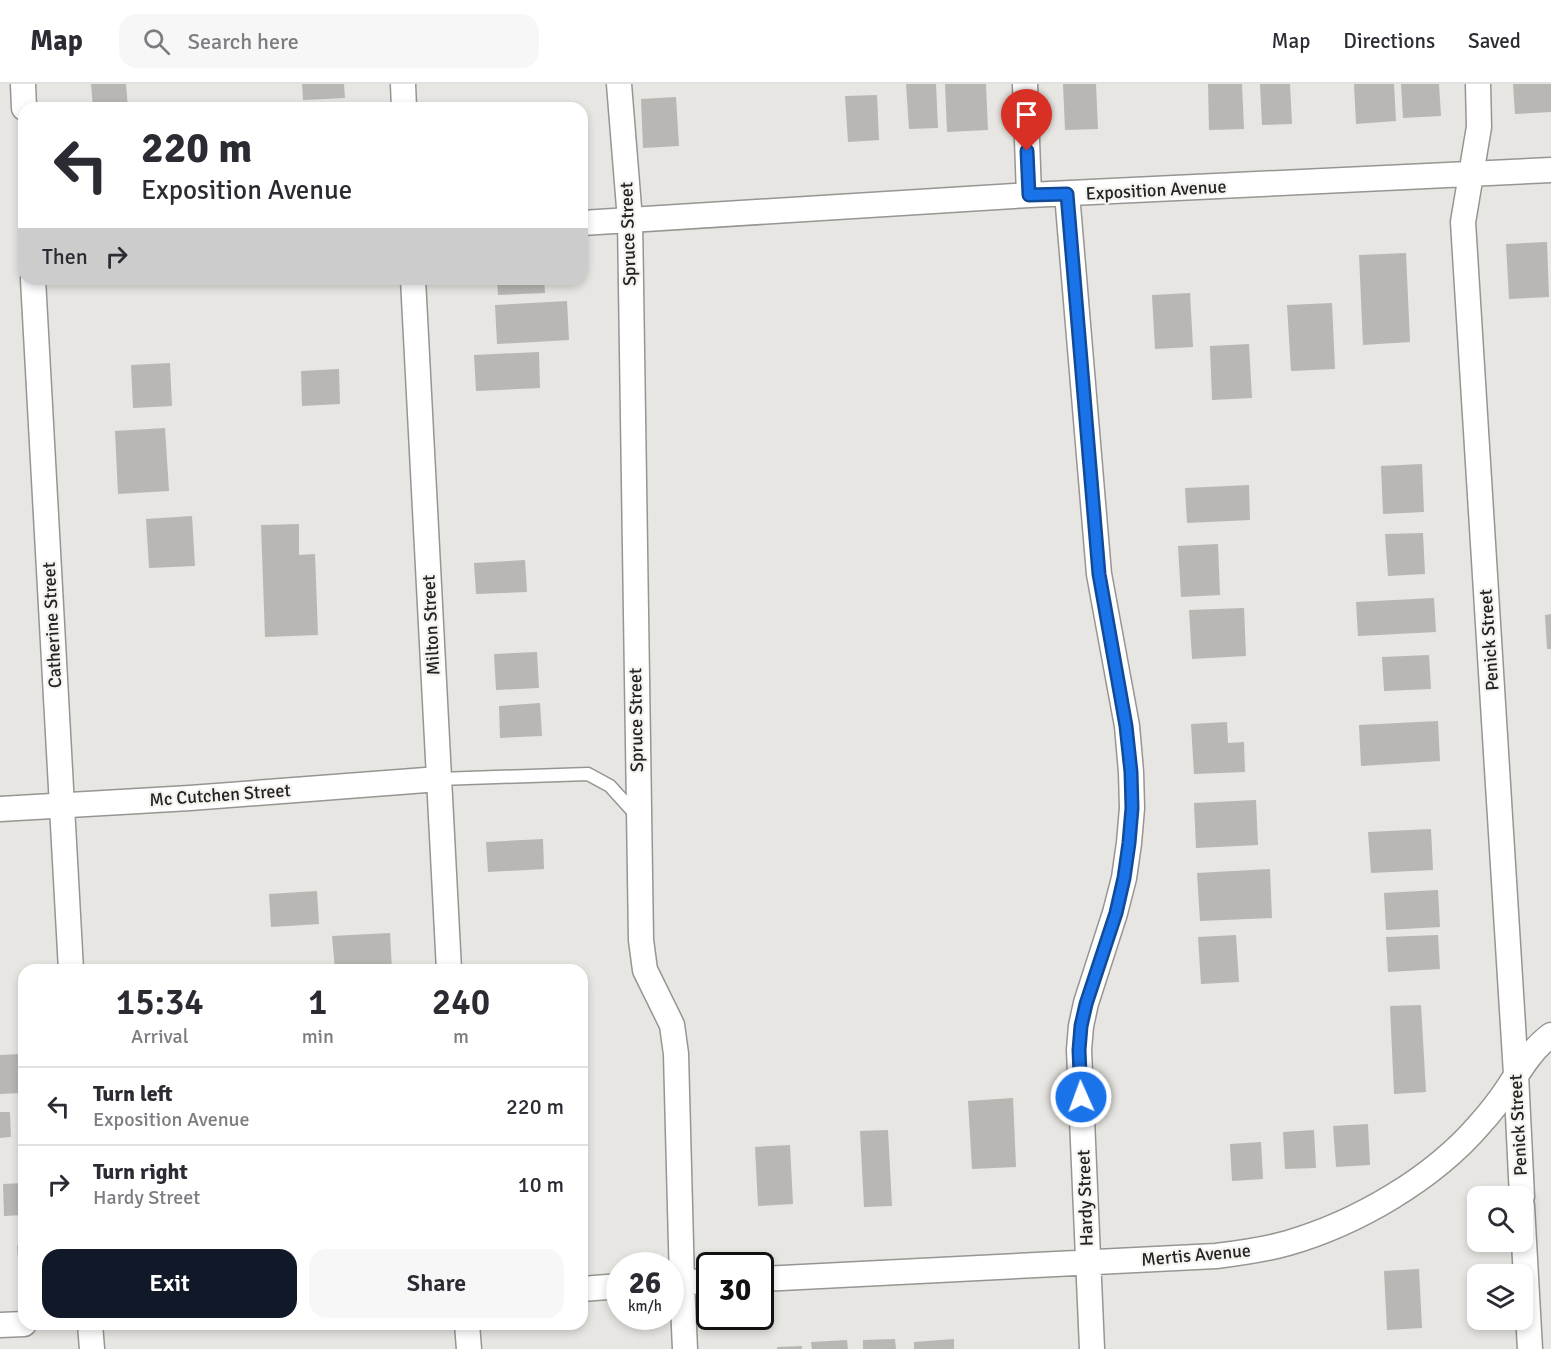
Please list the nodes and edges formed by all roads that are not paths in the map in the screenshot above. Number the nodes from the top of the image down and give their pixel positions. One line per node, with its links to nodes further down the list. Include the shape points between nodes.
1 (23, 84): 6 (street)
2 (403, 84): 7 (street)
3 (619, 84): 12 (street, Spruce Street)
4 (1024, 84): 11 (street)
5 (1478, 84): 9 (street, Penick Street, via 1479,127)
6 (24, 102)
7 (404, 102)
8 (1551, 170): 9 (street, Exposition Avenue)
9 (1470, 174): 10 (street, Exposition Avenue); 23 (street, Penick Street, via 1462,222)
10 (1067, 194): 11 (street, Exposition Avenue); 27 (street, Hardy Street, via 1099,574 1126,726 1132,808 1116,913 1081,1026)
11 (1029, 195): 12 (street, Exposition Avenue)
12 (630, 220): 13 (street, Exposition Avenue); 19 (street, Spruce Street)
13 (588, 223)
14 (33, 285): 17 (street, Catherine Street)
15 (413, 285): 16 (street, Milton Street)
16 (440, 779): 17 (street, Mc Cutchen Street); 19 (lane, via 588,774 610,786); 21 (street, Milton Street)
17 (62, 805): 18 (street, Mc Cutchen Street); 20 (street, Catherine Street)
18 (0, 809)
19 (638, 817): 25 (street, Spruce Street, via 645,970 672,1025 676,1054)
20 (71, 964)
21 (449, 964)
22 (1551, 1035): 23 (street, Mertis Avenue)
23 (1516, 1074): 24 (street, Penick Street); 27 (street, Mertis Avenue, via 1479,1125 1445,1158 1417,1181 1354,1218 1312,1235 1251,1251)
24 (1521, 1186)
25 (676, 1252)
26 (1525, 1252): 40 (street)
27 (1088, 1262): 28 (street, Mertis Avenue); 39 (street, Hardy Street)
28 (774, 1278)
29 (606, 1287): 30 (street)
30 (588, 1289)
31 (18, 1324): 32 (street)
32 (0, 1325)
33 (90, 1330): 36 (street)
34 (467, 1330): 37 (street)
35 (682, 1330): 38 (street, Spruce Street)
36 (92, 1349)
37 (469, 1349)
38 (685, 1349)
39 (1092, 1349)
40 (1530, 1349)

